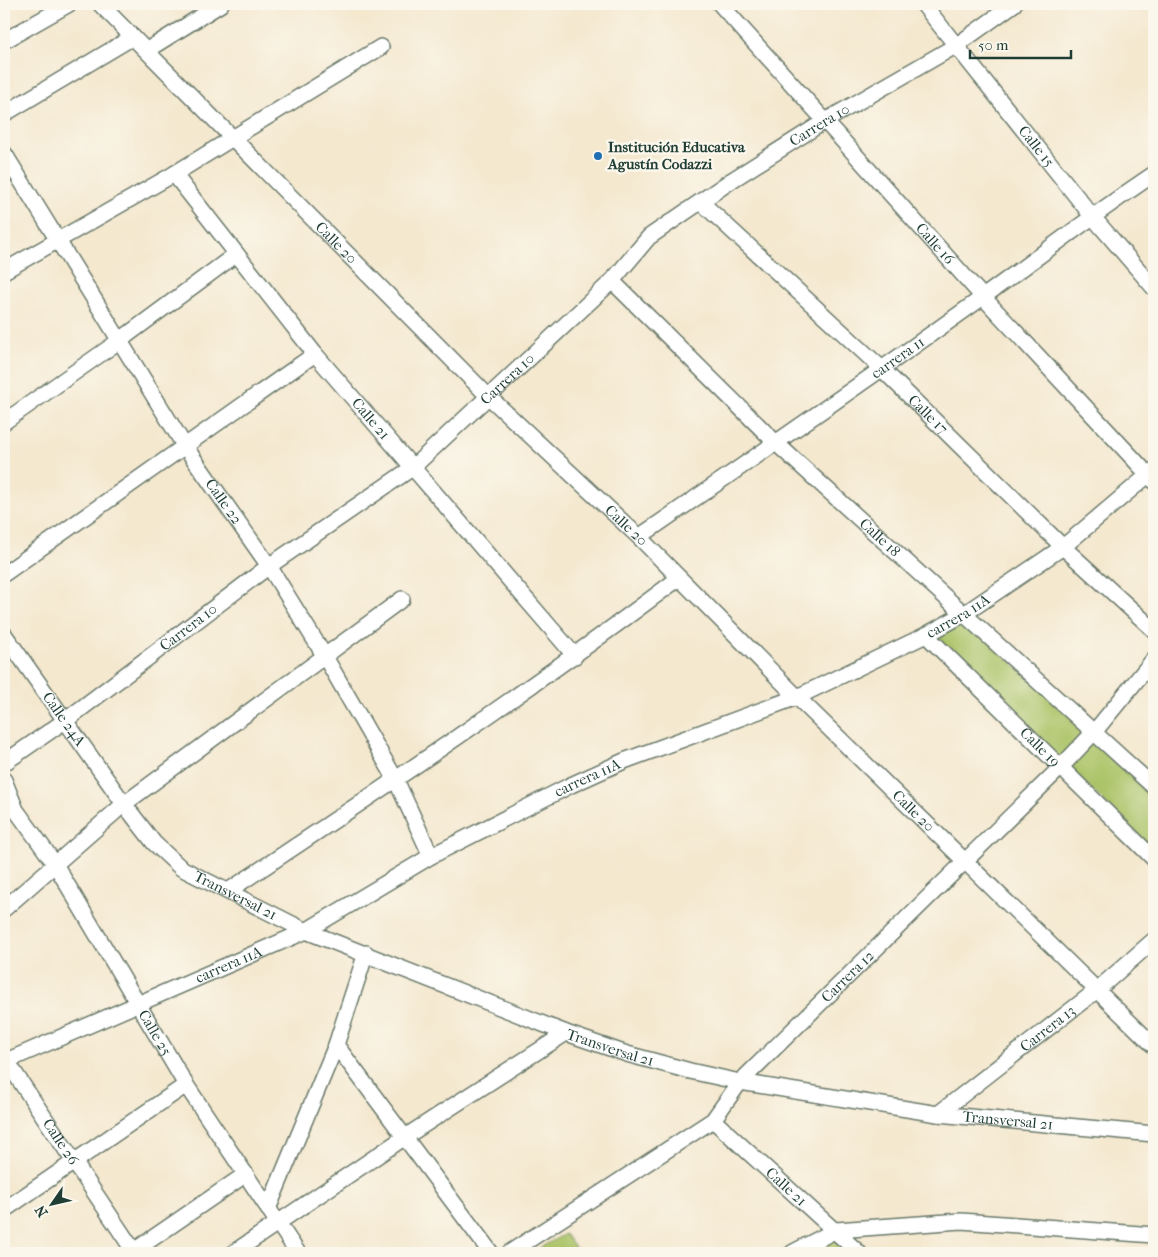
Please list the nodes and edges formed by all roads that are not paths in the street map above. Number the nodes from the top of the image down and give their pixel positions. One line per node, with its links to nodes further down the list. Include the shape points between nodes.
1 (69, 4): 10 (street)
2 (100, 4): 9 (street, Calle 20)
3 (221, 4): 13 (street)
4 (720, 4): 8 (street, Calle 16)
5 (737, 4): 8 (street)
6 (923, 4): 11 (street, Calle 15)
7 (1014, 4): 11 (street, Carrera 10)
8 (741, 26): 15 (street, Calle 16)
9 (133, 37): 13 (street, Calle 20); 14 (street)
10 (4, 41)
11 (957, 45): 15 (street, Carrera 10); 21 (street, Calle 15)
12 (381, 48): 16 (street)
13 (147, 50): 16 (street, Calle 20)
14 (4, 114)
15 (826, 121): 20 (street, Carrera 10); 27 (street, Calle 16)
16 (233, 138): 18 (street); 31 (street, Calle 20)
17 (4, 153): 22 (street, Calle 22)
18 (174, 174): 22 (street); 23 (street, Calle 21)
19 (1154, 174): 21 (street, carrera 11)
20 (701, 202): 25 (street, Carrera 10, via 649,237); 30 (street, Calle 17)
21 (1092, 216): 26 (street, Calle 15); 27 (street, carrera 11)
22 (58, 241): 24 (street); 28 (street, Calle 22)
23 (235, 255): 28 (street); 29 (street, Calle 21)
24 (4, 271)
25 (612, 281): 31 (street, Carrera 10); 33 (street, Calle 18)
26 (1154, 288)
27 (983, 297): 30 (street, carrera 11); 36 (street, Calle 16)
28 (119, 341): 32 (street); 34 (street, Calle 22)
29 (315, 354): 34 (street); 35 (street, Calle 21)
30 (881, 368): 33 (street, carrera 11); 38 (street, Calle 17)
31 (489, 397): 35 (street, Carrera 10); 37 (street, Calle 20)
32 (4, 422)
33 (776, 443): 37 (street, carrera 11); 43 (street, Calle 18)
34 (184, 445): 39 (street, Calle 22); 40 (street)
35 (412, 468): 39 (street, Carrera 10); 48 (street, Calle 21)
36 (1152, 475): 38 (street, carrera 11A)
37 (639, 537): 41 (street, Calle 20)
38 (1063, 547): 43 (street, carrera 11A); 44 (street, Calle 17)
39 (269, 566): 47 (street, Calle 22); 51 (street, Carrera 10)
40 (4, 574)
41 (679, 578): 48 (street); 50 (street, Calle 20)
42 (402, 599): 47 (street)
43 (964, 614): 46 (street, carrera 11A); 52 (street, Calle 18)
44 (1154, 630)
45 (4, 634): 51 (street, Calle 24A)
46 (926, 635): 50 (street, carrera 11A); 54 (street, Calle 19)
47 (324, 654): 56 (street, Calle 22); 58 (street)
48 (575, 656): 56 (street)
49 (1154, 659): 52 (street, Carrera 12)
50 (797, 697): 60 (street, carrera 11A, via 624,761); 62 (street, Calle 20)
51 (66, 720): 53 (street, Carrera 10); 58 (street, Calle 24A)
52 (1095, 731): 54 (street, Carrera 12); 57 (street, Calle 18)
53 (4, 763)
54 (1061, 766): 61 (street, Calle 19); 62 (street, Carrera 12)
55 (4, 780): 59 (street, Calle 25)
56 (396, 780): 60 (street, Calle 22); 64 (street)
57 (1154, 787)
58 (124, 804): 63 (street); 64 (street, Transversal 21, via 154,843 181,868)
59 (10, 807): 63 (street, Calle 25)
60 (431, 856): 66 (street, carrera 11A)
61 (1154, 859)
62 (965, 862): 69 (street, Calle 20); 75 (street, Carrera 12)
63 (55, 864): 65 (street); 70 (street, Calle 25)
64 (228, 891): 66 (street, Transversal 21)
65 (4, 909)
66 (306, 931): 68 (street, Transversal 21); 70 (street, carrera 11A)
67 (1154, 940): 69 (street, Carrera 13)
68 (366, 953): 71 (street, Transversal 21); 72 (street)
69 (1097, 990): 73 (street, Calle 20); 77 (street, Carrera 13)
70 (136, 1004): 74 (street, carrera 11A); 76 (street, Calle 25)
71 (566, 1033): 75 (street, Transversal 21, via 627,1054); 80 (street)
72 (336, 1045): 80 (street); 83 (street)
73 (1154, 1046)
74 (5, 1060): 81 (street, Calle 26)
75 (740, 1082): 77 (street, Transversal 21); 78 (street, Carrera 12)
76 (186, 1086): 81 (street); 82 (street, Calle 25)
77 (938, 1114): 79 (street, Transversal 21)
78 (713, 1120): 86 (street, Calle 21); 92 (street, Carrera 12)
79 (1154, 1134)
80 (405, 1137): 85 (street); 91 (street)
81 (74, 1164): 84 (street); 88 (street, Calle 26)
82 (246, 1174): 83 (street, Calle 25); 88 (street)
83 (268, 1209): 85 (street, Calle 25)
84 (4, 1210)
85 (278, 1223): 89 (street); 90 (street, Calle 25)
86 (836, 1230): 87 (street, via 962,1221); 93 (street); 94 (street, Calle 21)
87 (1154, 1234)
88 (133, 1253)
89 (233, 1253)
90 (298, 1253)
91 (491, 1253)
92 (510, 1253)
93 (793, 1253)
94 (859, 1253)

